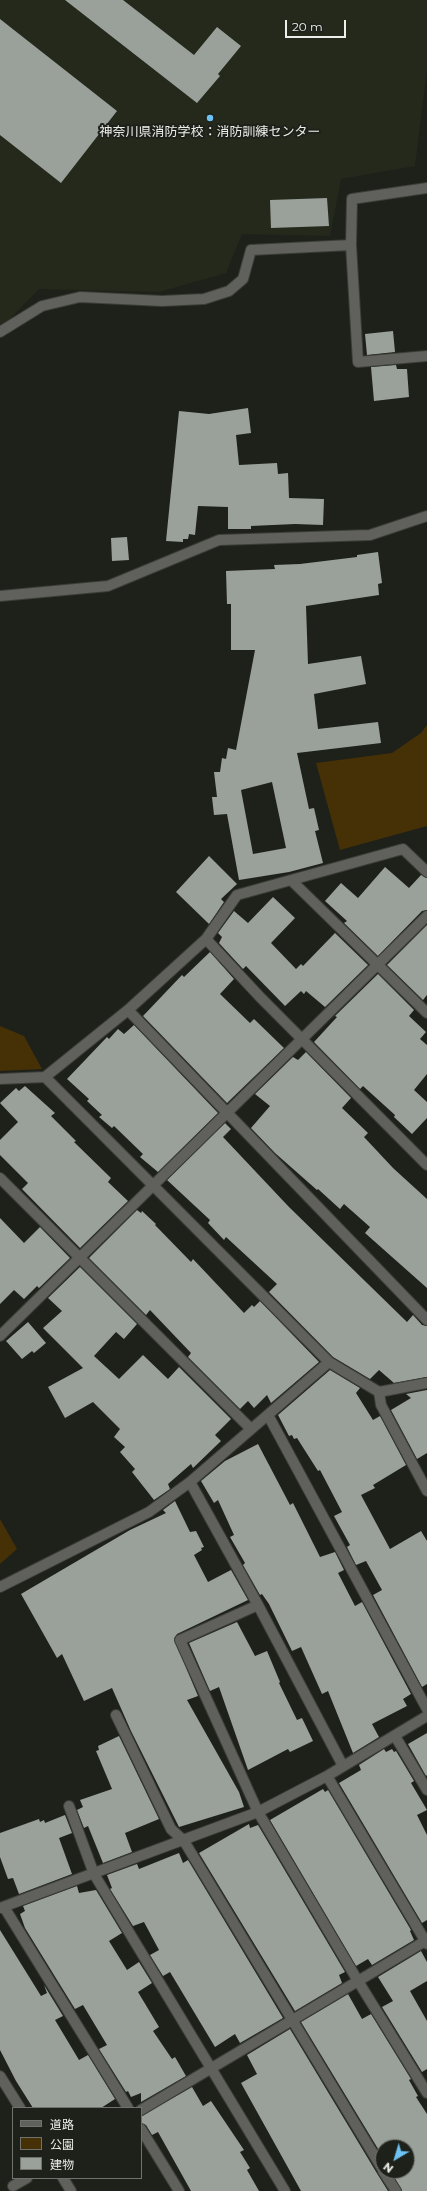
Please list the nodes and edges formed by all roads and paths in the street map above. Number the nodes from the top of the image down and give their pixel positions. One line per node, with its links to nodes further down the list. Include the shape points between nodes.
1 (427, 188): 2 (street, via 352,198)
2 (351, 245): 3 (street, via 251,250 243,279 229,291 204,299 162,301 80,297 42,306); 4 (street, via 358,362)
3 (0, 332)
4 (427, 356)
5 (427, 516): 6 (street, via 370,535 219,540 108,586)
6 (0, 596)
7 (427, 872): 8 (street, via 403,849)
8 (292, 881): 10 (street, via 237,895); 11 (street)
9 (427, 916): 11 (street)
10 (206, 939): 12 (street); 14 (street)
11 (378, 965): 13 (street); 14 (street)
12 (128, 1010): 15 (street); 17 (street)
13 (427, 1013)
14 (303, 1039): 17 (street); 18 (street)
15 (45, 1077): 16 (street); 20 (street)
16 (0, 1079)
17 (227, 1113): 20 (street); 22 (street)
18 (427, 1165)
19 (0, 1178): 21 (street)
20 (153, 1186): 21 (street); 24 (street)
21 (80, 1258): 23 (street); 28 (street)
22 (427, 1320)
23 (0, 1336)
24 (329, 1362): 26 (street); 27 (street)
25 (427, 1383): 26 (street)
26 (379, 1392): 30 (street, via 380,1405)
27 (268, 1415): 28 (street); 33 (street)
28 (251, 1429): 29 (street)
29 (190, 1482): 31 (street, via 149,1512); 32 (street)
30 (427, 1491)
31 (0, 1587)
32 (258, 1605): 37 (street); 41 (street, via 180,1640)
33 (427, 1709)
34 (116, 1716): 42 (street, via 171,1829)
35 (427, 1716): 36 (street)
36 (395, 1736): 37 (street); 39 (street)
37 (343, 1766): 38 (street)
38 (327, 1776): 41 (street); 45 (street)
39 (427, 1790)
40 (69, 1806): 43 (street)
41 (258, 1812): 42 (street); 46 (street)
42 (184, 1841): 43 (street); 47 (street)
43 (94, 1874): 44 (street); 48 (street)
44 (2, 1907): 52 (street)
45 (426, 1942): 46 (street)
46 (358, 1982): 47 (street); 50 (street)
47 (292, 2021): 48 (street); 55 (street)
48 (210, 2069): 53 (street); 62 (street)
49 (0, 2076): 51 (street)
50 (427, 2093)
51 (19, 2107)
52 (127, 2107)
53 (142, 2109)
54 (142, 2130): 61 (street)
55 (375, 2158)
56 (25, 2179): 59 (street)
57 (64, 2179): 60 (street)
58 (388, 2179): 63 (street)
59 (13, 2186)
60 (71, 2191)
61 (179, 2191)
62 (285, 2191)
63 (396, 2191)

